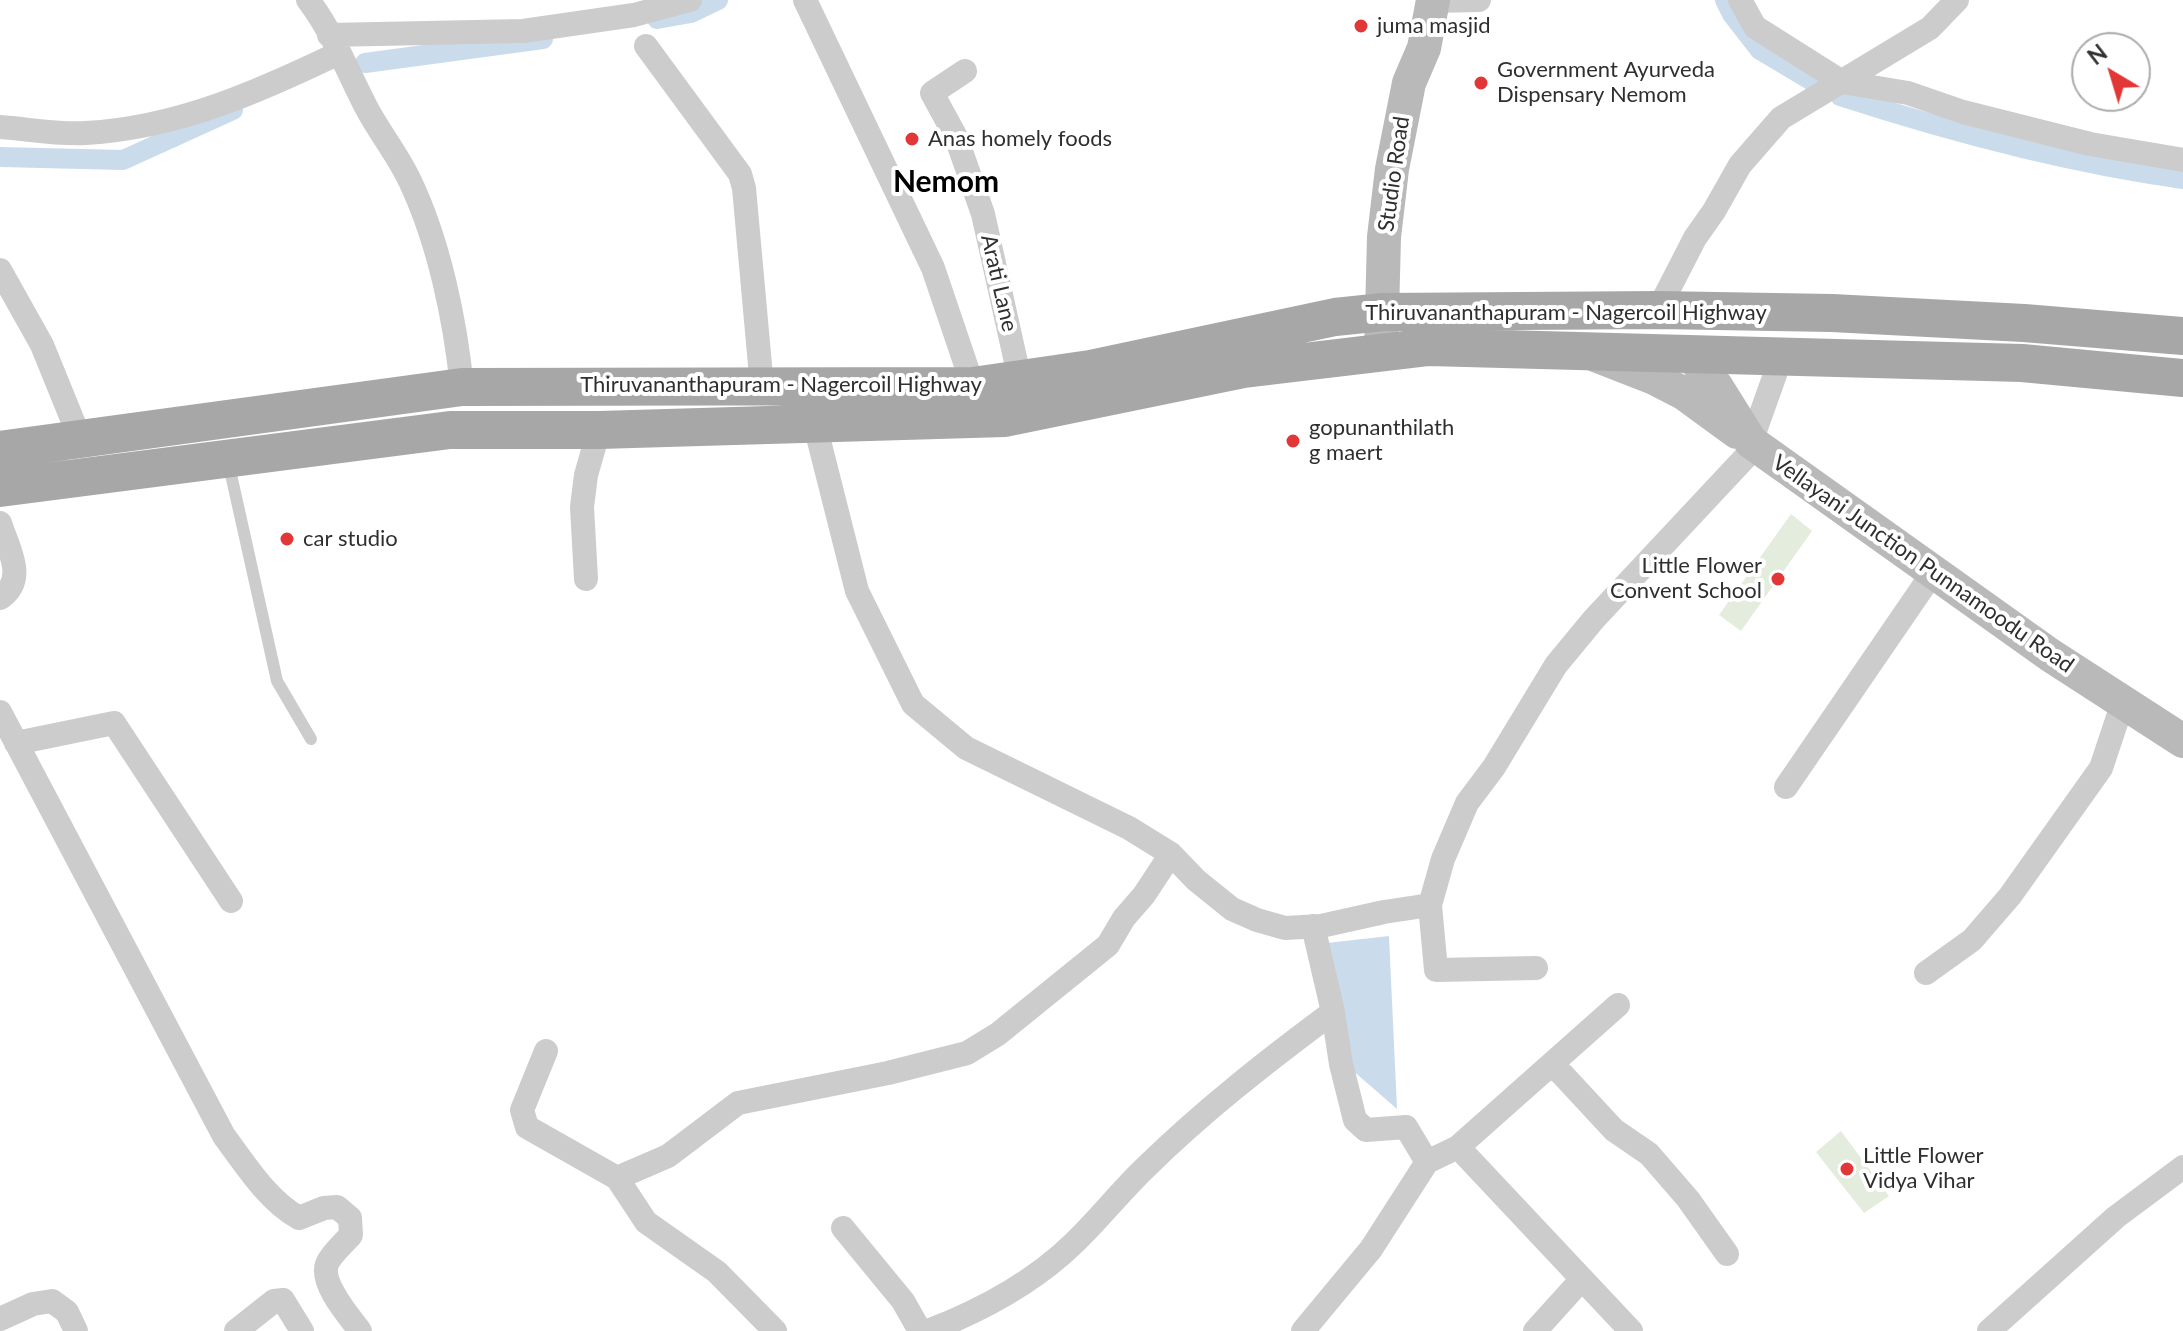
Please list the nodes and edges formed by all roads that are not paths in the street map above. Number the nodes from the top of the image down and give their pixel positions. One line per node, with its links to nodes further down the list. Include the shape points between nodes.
1 (308, 0): 8 (street)
2 (690, 0): 8 (street, via 634,15 523,31)
3 (805, 0): 24 (street, via 933,268)
4 (1479, 0): 7 (street)
5 (1740, 0): 11 (street, via 1755,27)
6 (1957, 0): 11 (street, via 1930,28)
7 (1433, 1): 16 (street, Studio Road, via 1392,169)
8 (334, 44): 12 (street, via 265,88 166,123 84,134); 25 (street, via 409,180 434,243 456,328)
9 (646, 46): 26 (street, via 740,174)
10 (965, 71): 23 (street, Arati Lane, via 932,93 956,137 983,214)
11 (1842, 82): 13 (street, via 1908,93 2090,144); 15 (street, via 1781,118 1740,165 1695,238)
12 (0, 127)
13 (2183, 160)
14 (0, 270): 29 (street, via 42,345)
15 (1674, 310): 16 (main road, Thiruvananthapuram - Nagercoil Highway); 17 (main road, Thiruvananthapuram - Nagercoil Highway, via 1832,313); 21 (main road)
16 (1383, 312): 19 (street, Studio Road); 23 (main road, Thiruvananthapuram - Nagercoil Highway)
17 (2183, 336)
18 (1583, 350): 19 (main road, Thiruvananthapuram - Nagercoil Highway, via 1429,347); 21 (main road, Thiruvananthapuram - Nagercoil Highway); 30 (street, via 1685,394)
19 (1381, 353): 27 (main road, Thiruvananthapuram - Nagercoil Highway, via 1244,369 1005,418)
20 (1782, 355): 21 (main road, Thiruvananthapuram - Nagercoil Highway); 22 (main road, Thiruvananthapuram - Nagercoil Highway, via 2022,363); 30 (street)
21 (1692, 356): 30 (street, Vellayani Junction Punnamoodu Road)
22 (2183, 378)
23 (1020, 380): 24 (main road, Thiruvananthapuram - Nagercoil Highway)
24 (973, 386): 26 (main road, Thiruvananthapuram - Nagercoil Highway)
25 (462, 387): 26 (main road, Thiruvananthapuram - Nagercoil Highway); 29 (main road, Thiruvananthapuram - Nagercoil Highway)
26 (762, 387)
27 (815, 425): 28 (main road, Thiruvananthapuram - Nagercoil Highway); 44 (street, via 857,591 913,704 966,748)
28 (599, 430): 32 (main road, Thiruvananthapuram - Nagercoil Highway, via 450,430); 36 (street, via 582,507)
29 (81, 441): 31 (main road, Thiruvananthapuram - Nagercoil Highway)
30 (1754, 444): 35 (street, Vellayani Junction Punnamoodu Road); 46 (street, via 1556,665 1467,803)
31 (0, 450)
32 (227, 458): 33 (main road, Thiruvananthapuram - Nagercoil Highway); 40 (lane, via 277,681)
33 (0, 488)
34 (0, 523): 37 (street, via 16,574 13,587)
35 (1934, 571): 38 (street, Vellayani Junction Punnamoodu Road); 43 (street)
36 (586, 579)
37 (0, 598)
38 (2123, 702): 41 (street, Vellayani Junction Punnamoodu Road); 49 (street, via 2101,768 2010,896 1972,940)
39 (0, 712): 42 (street)
40 (311, 739)
41 (2183, 741)
42 (16, 743): 45 (street, via 114,723); 65 (street, via 224,1136 289,1213 299,1218 337,1207 350,1218 351,1235 328,1262 325,1274)
43 (1786, 787)
44 (1171, 854): 47 (street, via 1232,909 1285,928); 57 (street, via 1108,945 967,1053 738,1103 668,1156)
45 (231, 901)
46 (1430, 905): 47 (street); 48 (street, via 1436,970)
47 (1313, 926): 51 (street)
48 (1536, 968)
49 (1926, 973)
50 (1618, 1005): 53 (street)
51 (1333, 1012): 55 (street, via 1355,1120 1366,1130 1406,1127); 68 (street, via 1214,1105 1144,1168 1072,1245 1024,1282)
52 (546, 1051): 57 (street, via 522,1110 527,1127)
53 (1551, 1065): 54 (street); 59 (street, via 1614,1130 1649,1154)
54 (1458, 1147): 55 (street); 60 (street)
55 (1427, 1162): 69 (street, via 1371,1249)
56 (2183, 1167): 72 (street, via 2116,1217)
57 (617, 1178): 66 (street, via 646,1222 717,1272)
58 (843, 1228): 67 (street, via 903,1301)
59 (1727, 1254)
60 (1582, 1279): 70 (street); 71 (street)
61 (0, 1319): 62 (street, via 52,1301 67,1312)
62 (76, 1331)
63 (236, 1331): 64 (street, via 274,1301 283,1300)
64 (302, 1331)
65 (360, 1331)
66 (775, 1331)
67 (920, 1331)
68 (928, 1331)
69 (1303, 1331)
70 (1535, 1331)
71 (1631, 1331)
72 (1989, 1331)

